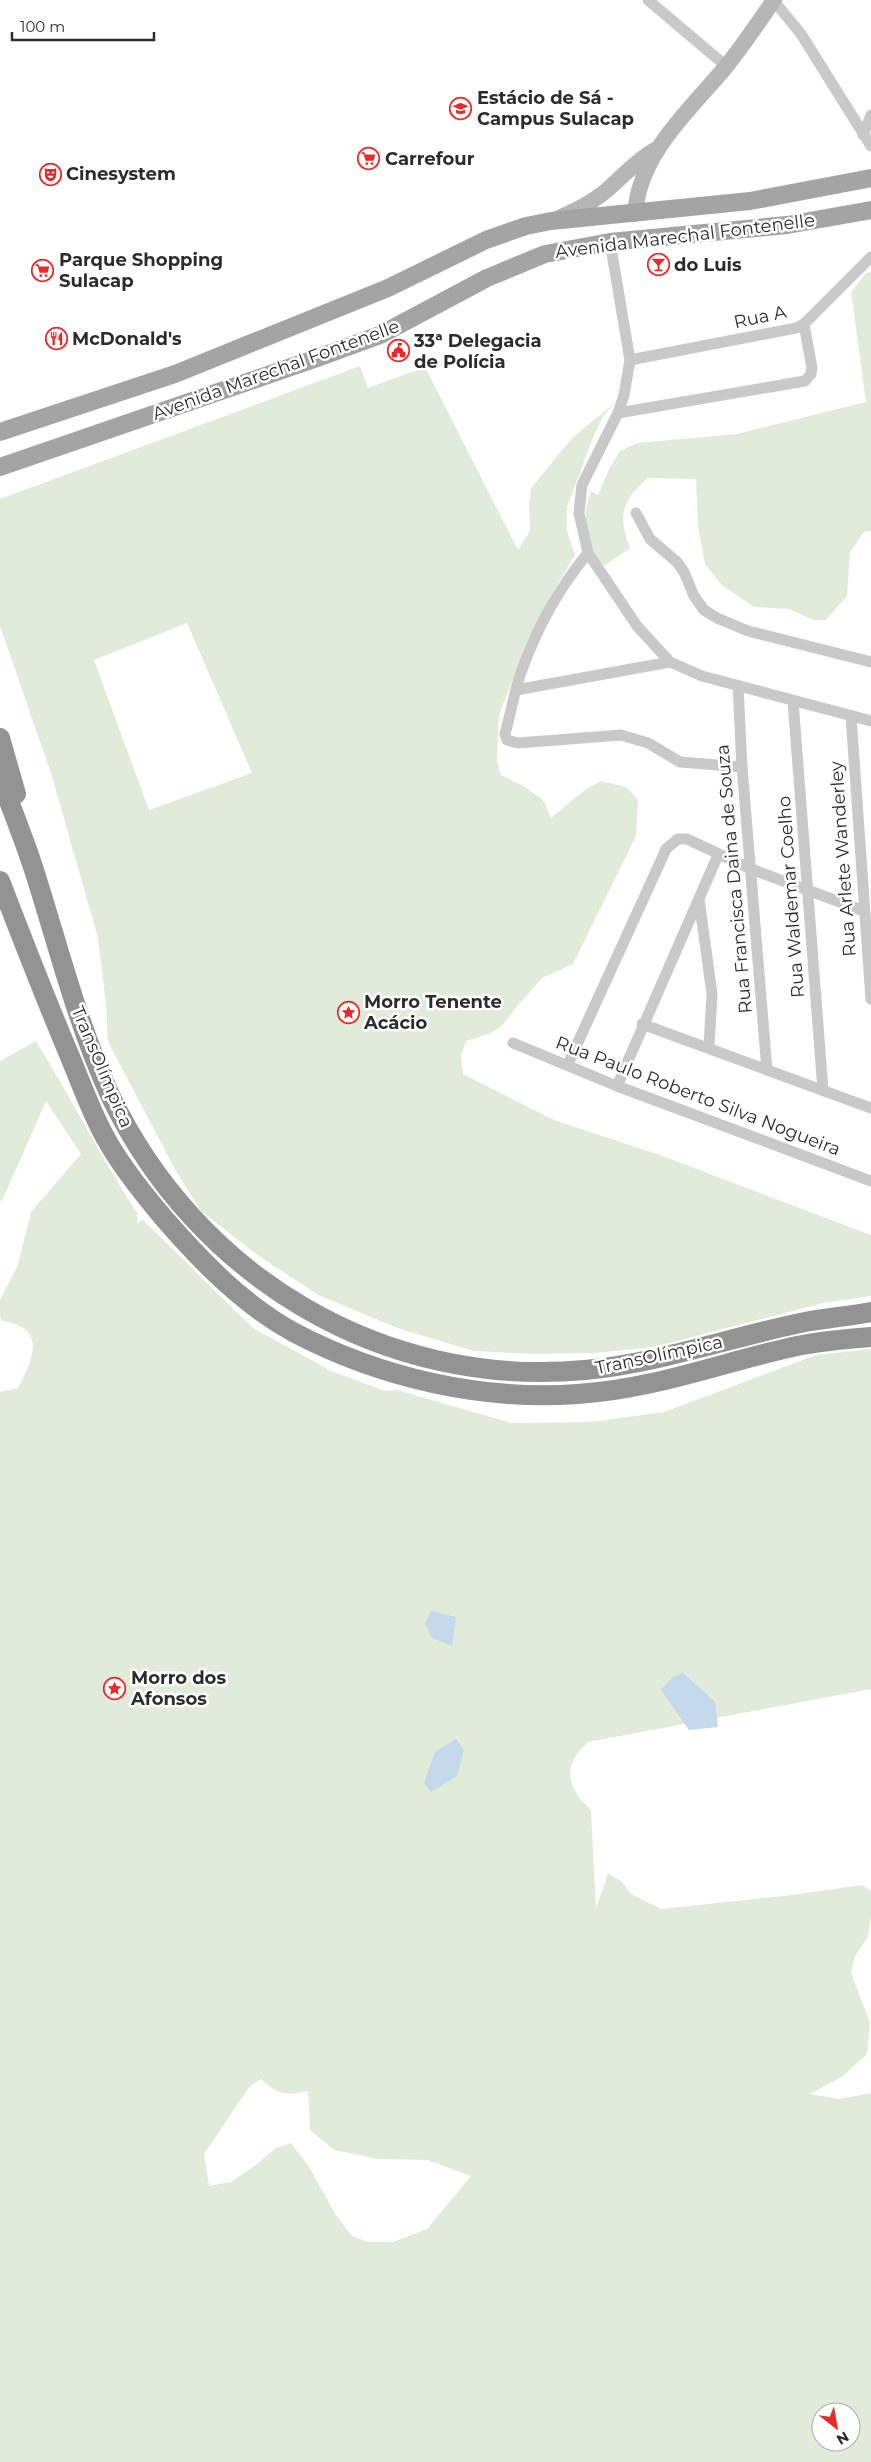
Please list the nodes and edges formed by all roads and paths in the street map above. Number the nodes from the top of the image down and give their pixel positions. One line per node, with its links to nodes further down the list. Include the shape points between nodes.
1 (648, 0): 3 (street)
2 (774, 0): 3 (main road); 5 (street, via 801,34)
3 (726, 66): 7 (main road)
4 (871, 115): 5 (street)
5 (863, 135): 6 (street)
6 (871, 146)
7 (657, 149): 9 (main road, via 637,162); 11 (main road, via 642,179)
8 (871, 178): 10 (main road, Avenida Marechal Fontenelle)
9 (606, 191): 11 (main road, via 628,194); 13 (main road, via 573,212)
10 (786, 195): 11 (main road, Avenida Marechal Fontenelle); 14 (main road, via 794,208)
11 (636, 208): 13 (main road, Avenida Marechal Fontenelle); 16 (main road, via 629,221 618,228)
12 (871, 210): 14 (main road, Avenida Marechal Fontenelle)
13 (551, 221): 21 (main road, Avenida Marechal Fontenelle, via 486,240 388,288 175,374)
14 (787, 225): 15 (main road, Avenida Marechal Fontenelle)
15 (610, 242): 16 (main road, Avenida Marechal Fontenelle); 19 (street)
16 (574, 247): 22 (main road, Avenida Marechal Fontenelle, via 519,264 380,334)
17 (871, 258): 18 (street, Rua A)
18 (804, 324): 19 (street, Rua A, via 789,331); 20 (street, via 812,368 805,381)
19 (630, 360): 20 (street)
20 (618, 413): 24 (street, via 582,485 581,530)
21 (0, 432)
22 (2, 467)
23 (636, 513): 26 (street, via 650,539 677,562 704,610 748,631)
24 (588, 553): 25 (street, via 636,626); 28 (street, via 556,596 532,644)
25 (670, 662): 27 (street, via 702,676); 28 (street)
26 (871, 662)
27 (738, 686): 29 (street); 33 (street, Rua Francisca Daina de Souza)
28 (516, 690): 33 (street, via 506,734 507,740 513,743 621,735 648,743 680,762)
29 (793, 701): 30 (street); 39 (street, Rua Waldemar Coelho)
30 (851, 716): 31 (street); 41 (street, Rua Arlete Wanderley)
31 (871, 721)
32 (0, 738): 35 (highway, via 19,807)
33 (742, 767): 37 (street, Rua Francisca Daina de Souza)
34 (0, 778): 35 (highway, TransOlímpica)
35 (21, 831): 52 (highway, TransOlímpica, via 88,1042 132,1138 193,1220 234,1258 317,1316 359,1337 458,1365 532,1372 634,1364 806,1322)
36 (718, 855): 37 (street); 40 (street); 46 (street, via 687,839 678,839 666,849)
37 (751, 869): 39 (street); 47 (street, Rua Francisca Daina de Souza)
38 (0, 881): 53 (highway, TransOlímpica, via 46,1002 112,1150 136,1186 216,1274 294,1332 389,1372 447,1386 522,1396 623,1390 678,1379 797,1346)
39 (808, 892): 41 (street); 49 (street, Rua Waldemar Coelho)
40 (699, 900): 43 (street); 45 (street, via 712,994)
41 (864, 911): 42 (street, Rua Arlete Wanderley)
42 (871, 999)
43 (642, 1024): 45 (street); 48 (street)
44 (513, 1043): 46 (street, Rua Paulo Roberto Silva Nogueira)
45 (709, 1047): 47 (street)
46 (568, 1064): 48 (street, Rua Paulo Roberto Silva Nogueira)
47 (767, 1070): 49 (street)
48 (617, 1086): 51 (street, Rua Paulo Roberto Silva Nogueira)
49 (823, 1090): 50 (street)
50 (871, 1108)
51 (871, 1181)
52 (871, 1312)
53 (871, 1336)

